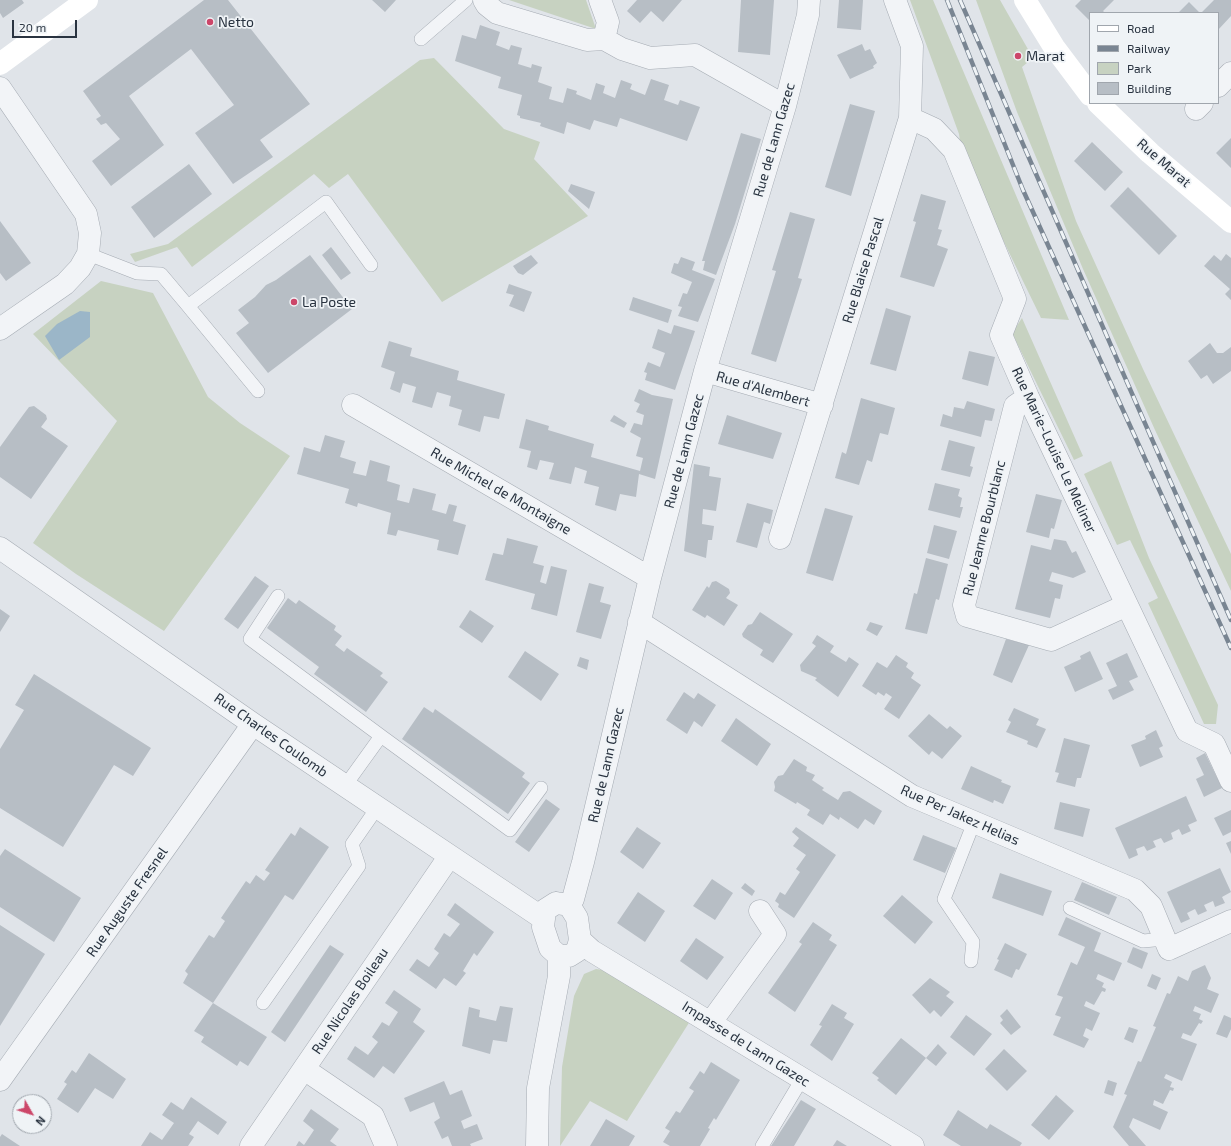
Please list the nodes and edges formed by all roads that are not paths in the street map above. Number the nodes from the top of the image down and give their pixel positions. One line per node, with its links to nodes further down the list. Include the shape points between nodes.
1 (87, 0): 10 (main road)
2 (466, 0): 9 (lane)
3 (484, 0): 8 (street, via 497,13 587,40)
4 (600, 0): 8 (street, via 608,22)
5 (809, 0): 16 (street, Rue de Lann Gazec, via 808,15)
6 (895, 0): 17 (street, Rue Blaise Pascal, via 912,46)
7 (1025, 0): 14 (main road, via 1054,48)
8 (604, 38): 16 (street, via 622,49 650,58 695,55)
9 (421, 39)
10 (0, 64)
11 (1231, 73): 12 (street)
12 (1219, 85)
13 (0, 88): 19 (street, via 86,214 90,233)
14 (1089, 94)
15 (1099, 104): 18 (main road, Rue Marat, via 1150,153)
16 (785, 106): 23 (street, Rue de Lann Gazec)
17 (910, 118): 25 (street, Rue Marie-Louise Le Meliner, via 934,129 954,150 1015,299 1001,335); 27 (street, Rue Blaise Pascal)
18 (1231, 222)
19 (88, 254): 21 (lane, via 137,273 161,274); 22 (street, via 80,268 65,284)
20 (371, 265): 21 (lane, via 326,202)
21 (188, 306): 24 (lane)
22 (0, 329)
23 (705, 371): 27 (street, Rue d'Alembert); 30 (street, Rue de Lann Gazec)
24 (258, 392)
25 (1028, 397): 32 (street, Rue Marie-Louise Le Meliner); 32 (street, Rue Jeanne Bourblanc, via 1015,406 964,605 967,616 1051,640)
26 (353, 404): 30 (street, Rue Michel de Montaigne)
27 (822, 405): 28 (street, Rue Blaise Pascal)
28 (780, 538)
29 (0, 548): 34 (street, Rue Charles Coulomb)
30 (650, 578): 33 (street, Rue de Lann Gazec)
31 (278, 596): 35 (lane, via 250,639)
32 (1127, 605): 36 (street, Rue Marie-Louise Le Meliner, via 1187,731 1214,744)
33 (639, 622): 40 (street, Rue Per Jakez Helias, via 912,796); 42 (street, Rue de Lann Gazec, via 583,862)
34 (253, 724): 37 (street, Rue Charles Coulomb); 55 (street, Rue Auguste Fresnel)
35 (381, 736): 37 (lane); 38 (lane, via 510,830)
36 (1231, 780)
37 (345, 786): 39 (street, Rue Charles Coulomb)
38 (542, 788)
39 (376, 808): 41 (street, Rue Charles Coulomb); 51 (lane, via 352,844 359,866)
40 (974, 822): 47 (street, Rue Per Jakez Helias, via 1136,890 1151,906); 50 (lane, via 944,899 973,942)
41 (449, 857): 45 (street, Rue Charles Coulomb); 53 (street, Rue Nicolas Boileau)
42 (569, 905): 45 (street, via 556,904 545,910); 48 (street, via 577,918)
43 (1070, 908): 47 (lane, via 1143,941)
44 (760, 911): 52 (street, via 775,934)
45 (544, 919): 49 (street, via 543,927 550,948)
46 (1231, 921): 47 (street, via 1169,949)
47 (1165, 939)
48 (580, 940): 49 (street, via 577,951 569,956); 52 (street, Impasse de Lann Gazec, via 592,951)
49 (559, 956): 58 (street, via 559,976 538,1088)
50 (971, 961)
51 (263, 1003)
52 (710, 1022): 54 (street, Impasse de Lann Gazec)
53 (304, 1069): 56 (street, Rue Nicolas Boileau); 57 (street, via 372,1116)
54 (802, 1079): 59 (lane); 60 (street, Impasse de Lann Gazec)
55 (0, 1080)
56 (251, 1146)
57 (386, 1146)
58 (538, 1146)
59 (762, 1146)
60 (913, 1146)

